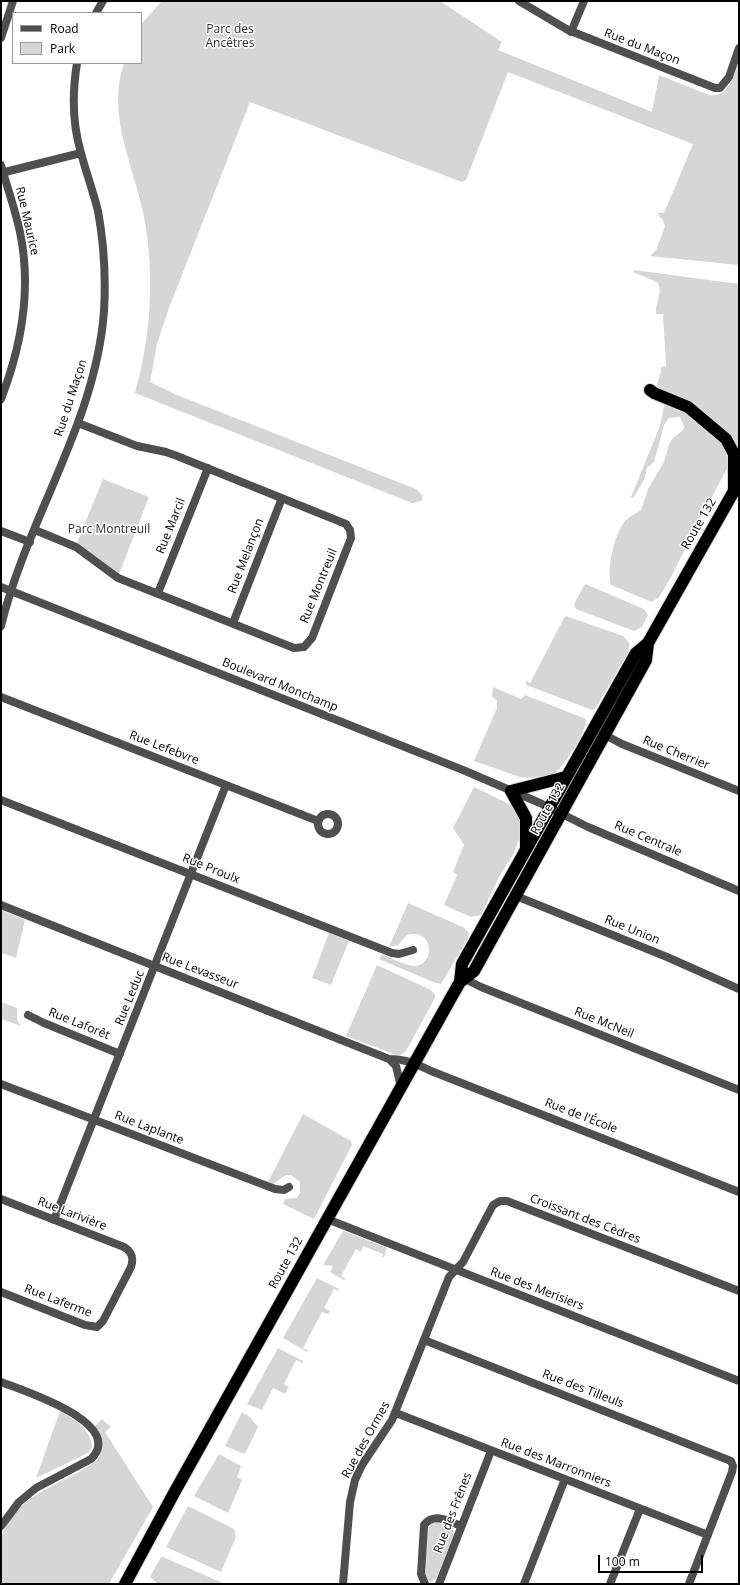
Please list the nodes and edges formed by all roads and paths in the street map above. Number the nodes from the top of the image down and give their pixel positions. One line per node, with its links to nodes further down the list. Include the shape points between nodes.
1 (13, 1): 7 (street)
2 (103, 1): 5 (street)
3 (519, 1): 6 (street, Rue du Maçon)
4 (584, 1): 6 (street)
5 (97, 12)
6 (571, 32): 8 (street, Rue du Maçon, via 715,88 720,88 727,81)
7 (1, 38)
8 (739, 48)
9 (77, 64): 10 (street, Rue du Maçon, via 73,113)
10 (81, 153): 11 (street); 14 (street, Rue du Maçon, via 100,222 104,259 104,297 96,366)
11 (2, 170): 13 (street, Rue Maurice, via 20,232 25,288 19,345)
12 (650, 390): 16 (highway, via 688,407 726,440 731,446 734,458)
13 (1, 399)
14 (78, 423): 15 (street, Rue Montreuil, via 131,445 166,452); 18 (street, Rue du Maçon)
15 (208, 468): 17 (street, Rue Montreuil); 23 (street, Rue Marcil)
16 (737, 489): 26 (highway, Route 132)
17 (282, 498): 24 (street, Rue Melançon); 24 (street, Rue Montreuil, via 341,521 349,527 351,538 312,638 304,647 294,648)
18 (35, 530): 20 (street, Rue du Maçon); 23 (street, Rue Montreuil, via 78,548 114,576)
19 (1, 531): 20 (street)
20 (30, 542): 22 (street, Rue du Maçon)
21 (1, 587): 22 (street, Boulevard Monchamp)
22 (11, 591): 25 (street, Rue du Maçon); 31 (street, Boulevard Monchamp)
23 (158, 593): 24 (street, Rue Montreuil)
24 (232, 623)
25 (1, 626)
26 (648, 643): 28 (highway, Route 132, via 646,660); 29 (highway, Route 132, via 636,653)
27 (1, 697): 30 (street, Rue Lefebvre)
28 (605, 735): 32 (street, Rue Cherrier); 35 (highway, Route 132)
29 (566, 776): 31 (highway); 34 (highway, Route 132)
30 (226, 785): 36 (street, Rue Lefebvre); 38 (street, Rue Leduc)
31 (511, 791): 34 (street, Boulevard Monchamp); 37 (highway, via 526,818)
32 (739, 791)
33 (1, 800): 38 (street, Rue Proulx)
34 (549, 808): 35 (street, Rue Centrale); 37 (highway, Route 132)
35 (561, 814): 39 (street, Rue Centrale); 40 (highway, Route 132)
36 (318, 821)
37 (526, 848): 44 (highway, Route 132, via 462,964)
38 (192, 874): 42 (street, Rue Proulx, via 392,953); 43 (street, Rue Leduc)
39 (739, 891)
40 (516, 896): 44 (highway, Route 132, via 474,971); 45 (street, Rue Union)
41 (1, 905): 43 (street, Rue Levasseur)
42 (413, 950)
43 (156, 966): 47 (street, Rue Leduc); 48 (street, Rue Levasseur)
44 (461, 979): 49 (highway, Route 132); 52 (street, Rue McNeil)
45 (739, 989)
46 (28, 1015): 47 (street, Rue Laforêt, via 44,1024)
47 (120, 1054): 53 (street, Rue Leduc)
48 (389, 1058): 49 (street, Rue Levasseur); 51 (street, via 396,1066)
49 (415, 1062): 51 (highway, Route 132); 55 (street, Rue de l'École, via 431,1071)
50 (1, 1084): 53 (street, Rue Laplante)
51 (401, 1087): 57 (highway, Route 132)
52 (739, 1090)
53 (94, 1120): 54 (street, Rue Laplante, via 275,1190); 58 (street, Rue Leduc)
54 (289, 1187)
55 (739, 1192)
56 (1, 1200): 58 (street, Rue Larivière)
57 (327, 1219): 60 (street, Rue des Merisiers); 73 (highway, Route 132)
58 (54, 1220): 59 (street, Rue Larivière, via 124,1247)
59 (133, 1255): 61 (street, Rue Laferme, via 131,1267 103,1321 97,1327 85,1326)
60 (455, 1270): 62 (street, Croissant des Cèdres, via 463,1262 490,1209 497,1202 504,1200); 63 (street, Rue des Ormes, via 447,1281); 64 (street, Rue des Merisiers)
61 (1, 1292)
62 (739, 1292)
63 (424, 1340): 66 (street, Rue des Ormes); 72 (street, Rue des Tilleuls, via 725,1458 732,1463 733,1471)
64 (739, 1381)
65 (1, 1382): 70 (street, via 72,1412 93,1432 98,1444 91,1458 36,1488 19,1502)
66 (396, 1413): 67 (street, Rue des Marronniers); 76 (street, Rue des Ormes, via 360,1469 353,1488)
67 (491, 1451): 68 (street, Rue des Marronniers); 71 (street, Rue des Frênes)
68 (565, 1479): 69 (street, Rue des Marronniers); 79 (street)
69 (640, 1509): 72 (street, Rue des Marronniers); 80 (street)
70 (1, 1526)
71 (461, 1526): 77 (street, via 437,1518 424,1525 421,1574); 78 (street, Rue des Frênes)
72 (708, 1535): 81 (street)
73 (138, 1557): 74 (highway, Route 132); 75 (highway, Route 132)
74 (121, 1584)
75 (125, 1584)
76 (343, 1584)
77 (426, 1584)
78 (438, 1584)
79 (524, 1584)
80 (610, 1584)
81 (689, 1584)

